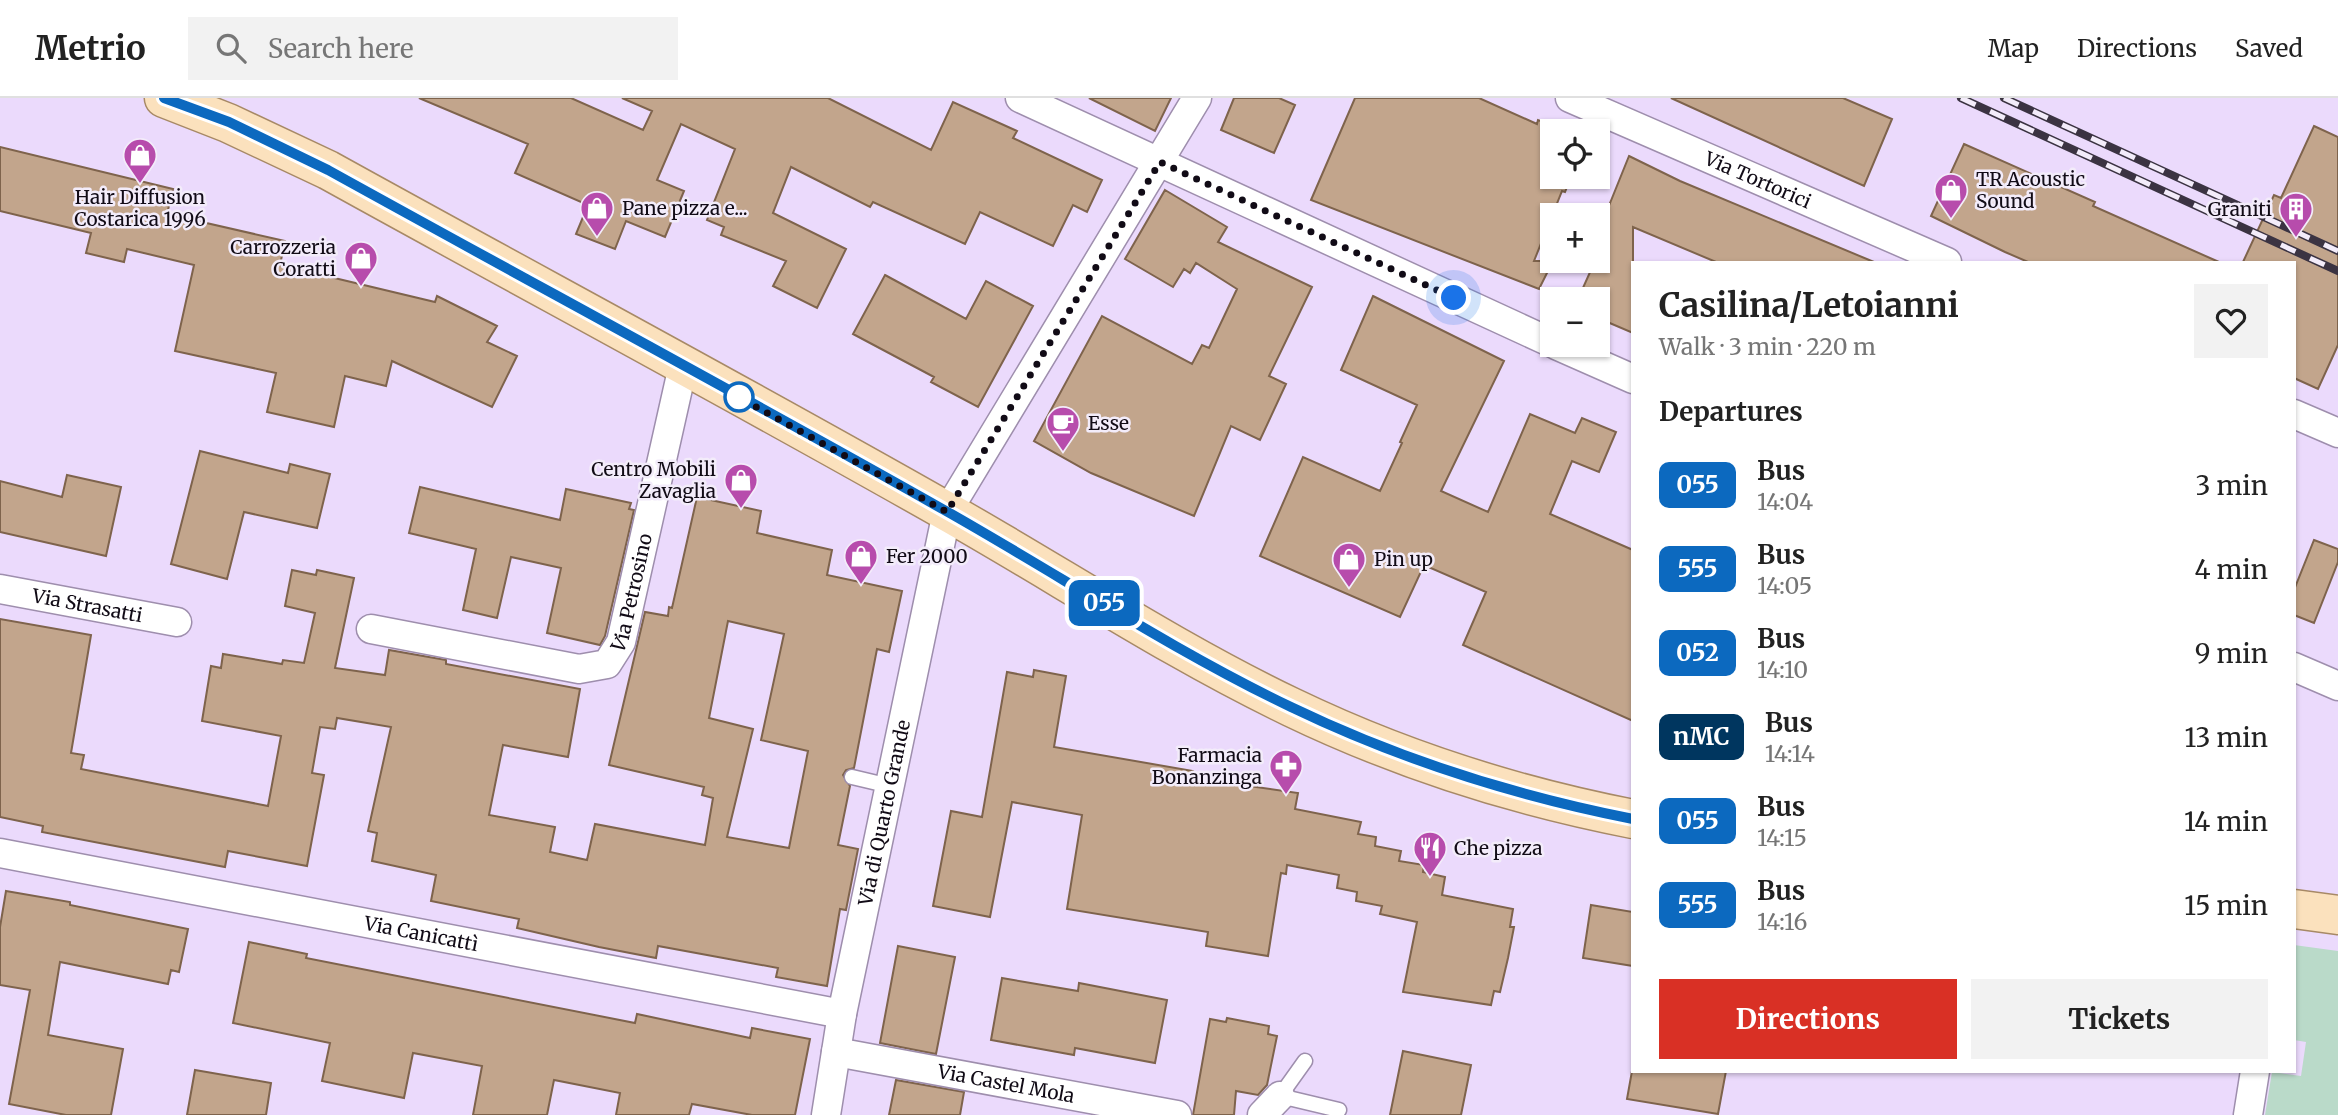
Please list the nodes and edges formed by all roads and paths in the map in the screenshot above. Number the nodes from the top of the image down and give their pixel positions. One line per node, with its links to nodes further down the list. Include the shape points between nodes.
1 (164, 98): 9 (main road, via 305,158)
2 (1020, 98): 5 (street)
3 (1197, 98): 5 (street, Via di Quarto Grande)
4 (1570, 98): 6 (street, Via Tortorici)
5 (1160, 162): 7 (street); 13 (street, Via di Quarto Grande)
6 (1945, 261)
7 (1540, 338)
8 (1583, 357): 10 (street)
9 (684, 366): 13 (main road); 16 (street, Via Petrosino, via 621,642 607,664 579,670)
10 (1631, 378)
11 (2296, 415): 12 (street)
12 (2338, 433)
13 (947, 512): 20 (street, Via di Quarto Grande); 21 (main road, via 1227,674 1324,723 1460,774)
14 (0, 589): 15 (street, Via Strasatti)
15 (177, 622)
16 (371, 629)
17 (2296, 668): 18 (street)
18 (2338, 686)
19 (852, 777): 20 (lane)
20 (890, 786): 25 (street, Via di Quarto Grande)
21 (1631, 819)
22 (0, 853): 25 (street, Via Canicattì)
23 (2296, 909): 24 (main road)
24 (2338, 915)
25 (842, 1014): 26 (street, Via di Quarto Grande)
26 (836, 1052): 31 (street, Via di Quarto Grande); 32 (street, Via Castel Mola)
27 (1305, 1061): 29 (lane)
28 (2255, 1073): 33 (street)
29 (1271, 1106): 30 (lane)
30 (1339, 1110)
31 (826, 1115)
32 (1177, 1115)
33 (2248, 1115)

